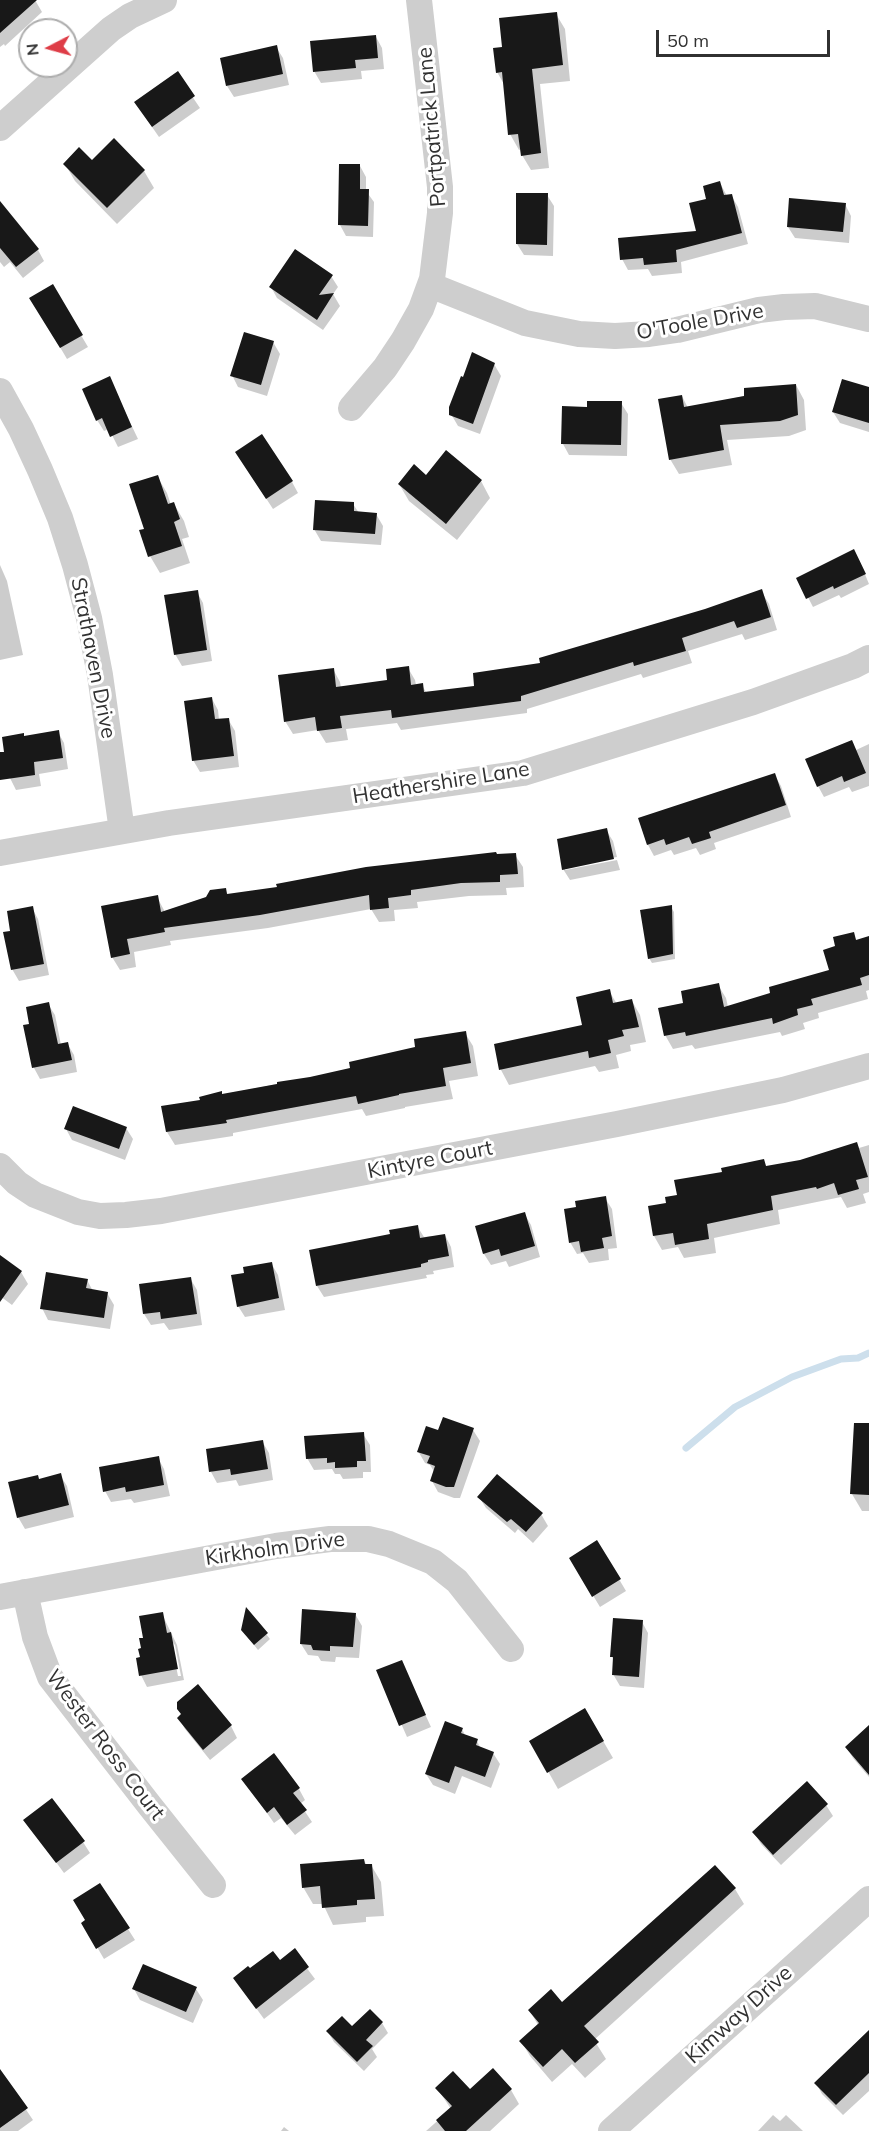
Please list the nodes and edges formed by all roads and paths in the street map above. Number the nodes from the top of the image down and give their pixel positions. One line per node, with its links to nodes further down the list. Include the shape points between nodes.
1 (164, 0): 3 (street, via 111,29)
2 (419, 0): 4 (street, Portpatrick Lane, via 440,187)
3 (0, 128)
4 (430, 285): 5 (street, O'Toole Drive, via 525,323 579,334 649,334 784,306 815,306); 7 (street, Portpatrick Lane, via 403,341)
5 (869, 319)
6 (0, 392): 9 (street, Strathaven Drive, via 40,470 75,565 98,664)
7 (351, 408)
8 (869, 658): 9 (street, Heathershire Lane, via 753,702 523,773)
9 (122, 831): 10 (street, Heathershire Lane)
10 (0, 853)
11 (869, 1066): 12 (street, Kintyre Court, via 783,1090 617,1124 138,1214 100,1216 78,1212 35,1195)
12 (0, 1166)
13 (25, 1592): 14 (street, Kirkholm Drive); 15 (street, Kirkholm Drive, via 276,1546 368,1539 433,1562 457,1581); 16 (street, Wester Ross Court, via 34,1637 50,1677)
14 (0, 1597)
15 (512, 1649)
16 (213, 1885)
17 (869, 1899): 18 (street, Kimway Drive)
18 (611, 2131)

